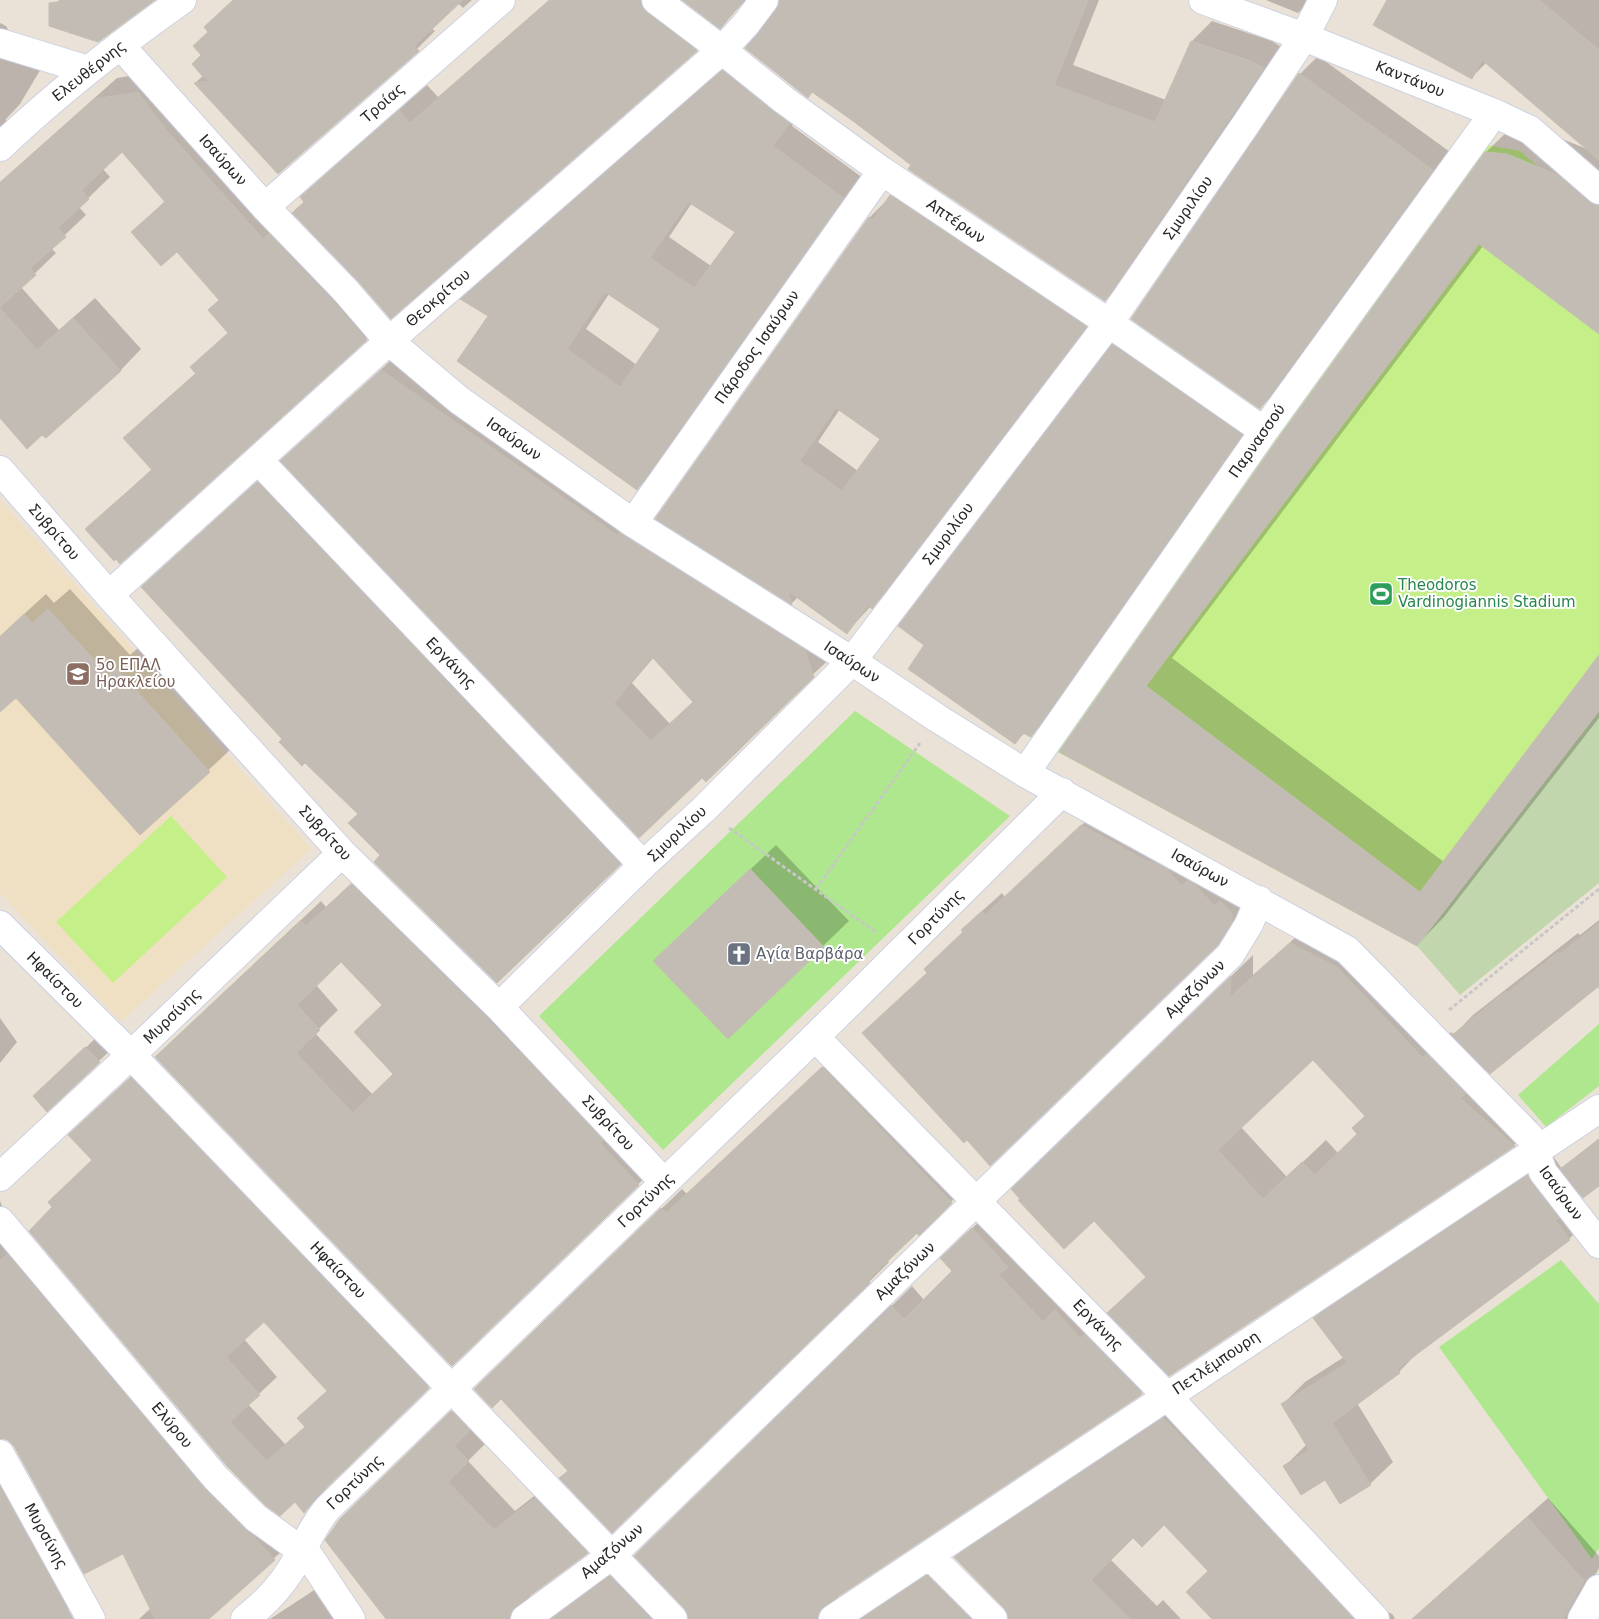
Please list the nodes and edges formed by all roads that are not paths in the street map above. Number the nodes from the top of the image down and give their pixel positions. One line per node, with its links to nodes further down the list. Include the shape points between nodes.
1 (182, 0): 9 (street, Ελευθέρνης)
2 (501, 0): 16 (street, Τροίας)
3 (656, 0): 10 (street, Απτέρων)
4 (764, 0): 10 (street, Θεοκρίτου)
5 (1203, 0): 7 (street, Καντάνου)
6 (1323, 0): 7 (street, Σμυριλίου)
7 (1304, 37): 12 (street, Καντάνου); 17 (street, Σμυριλίου)
8 (0, 43): 11 (street)
9 (120, 45): 11 (street, Ελευθέρνης); 16 (street, Ισαύρων)
10 (722, 50): 14 (street, Απτέρων); 18 (street, Θεοκρίτου)
11 (88, 70): 13 (street, Ελευθέρνης)
12 (1494, 113): 15 (street, Καντάνου, via 1530,130); 19 (street, Παρνασσού)
13 (0, 147)
14 (882, 171): 17 (street, Απτέρων); 22 (street, Πάροδος Ισαύρων)
15 (1599, 190)
16 (264, 207): 18 (street, Ισαύρων, via 345,290)
17 (1109, 323): 19 (street, Απτέρων); 24 (street, Σμυριλίου)
18 (389, 341): 20 (street, Θεοκρίτου); 22 (street, Ισαύρων, via 459,400)
19 (1264, 431): 25 (street, Παρνασσού)
20 (259, 460): 23 (street, Θεοκρίτου); 28 (street, Εργάνης)
21 (0, 470): 23 (street, Συβρίτου)
22 (633, 523): 24 (street, Ισαύρων)
23 (109, 595): 27 (street, Συβρίτου)
24 (852, 661): 25 (street, Ισαύρων); 28 (street, Σμυριλίου)
25 (1025, 773): 26 (street, Ισαύρων)
26 (1062, 792): 29 (street, Ισαύρων); 32 (street, Γορτύνης)
27 (342, 853): 31 (street, Συβρίτου); 33 (street, Μυρσίνης)
28 (643, 866): 31 (street, Σμυριλίου)
29 (1259, 900): 35 (street, Ισαύρων, via 1347,950 1530,1137); 38 (street, Αμαζόνων, via 1230,955)
30 (0, 925): 33 (street, Ηφαίστου)
31 (499, 1007): 37 (street, Συβρίτου)
32 (815, 1038): 37 (street, Γορτύνης); 38 (street, Εργάνης)
33 (131, 1056): 36 (street, Μυρσίνης); 41 (street, Ηφαίστου)
34 (1599, 1109): 35 (street, Πετλέμπουρη)
35 (1535, 1152): 40 (street, Ισαύρων, via 1543,1172); 42 (street, Πετλέμπουρη)
36 (0, 1177)
37 (664, 1182): 41 (street, Γορτύνης)
38 (977, 1201): 42 (street, Εργάνης); 45 (street, Αμαζόνων)
39 (0, 1222): 44 (street, Ελύρου, via 216,1478 256,1518)
40 (1599, 1244)
41 (452, 1389): 44 (street, Γορτύνης, via 328,1508); 45 (street, Ηφαίστου)
42 (1167, 1396): 46 (street, Πετλέμπουρη); 55 (street, Εργάνης)
43 (0, 1454): 48 (street, Μυρσίνης)
44 (301, 1551): 49 (street, Γορτύνης, via 281,1585); 50 (street, Ελύρου, via 309,1556)
45 (612, 1555): 51 (street, Αμαζόνων); 52 (street, Ηφαίστου)
46 (929, 1555): 53 (street, Πετλέμπουρη); 54 (street)
47 (1599, 1589): 56 (street)
48 (91, 1619)
49 (245, 1619)
50 (351, 1619)
51 (525, 1619)
52 (673, 1619)
53 (833, 1619)
54 (993, 1619)
55 (1375, 1619)
56 (1582, 1619)

